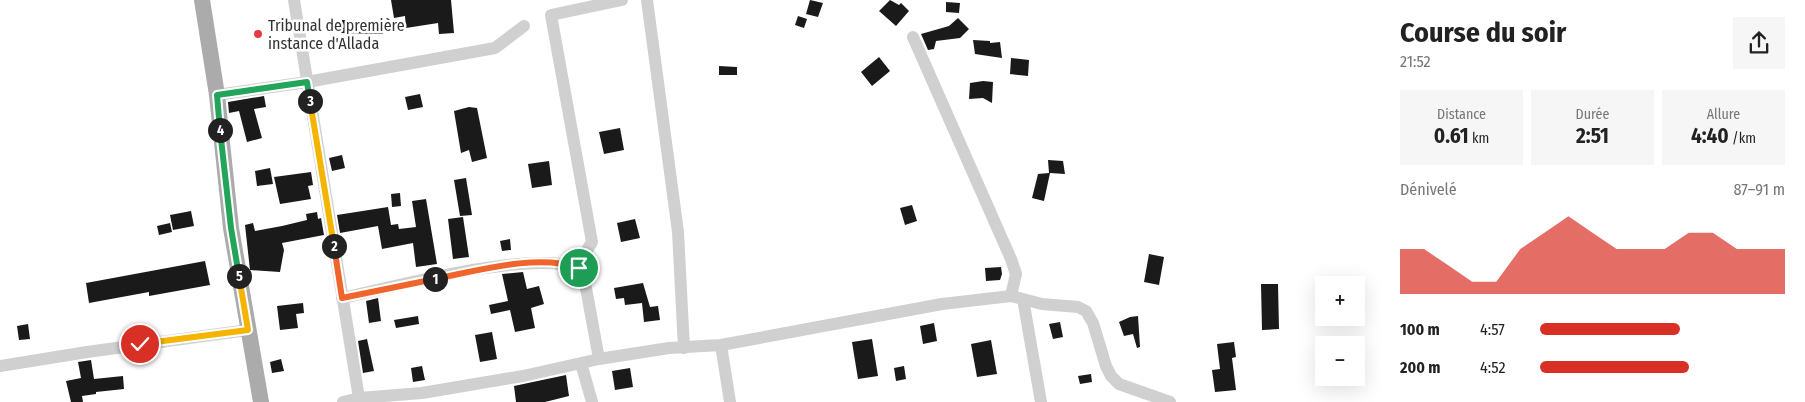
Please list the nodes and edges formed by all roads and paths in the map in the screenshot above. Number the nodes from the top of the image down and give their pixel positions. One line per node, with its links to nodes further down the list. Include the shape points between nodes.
1 (202, 0): 8 (main road)
2 (294, 0): 7 (street)
3 (622, 0): 9 (street, via 551,15 592,242)
4 (647, 0): 14 (street, via 678,232)
5 (524, 26): 7 (street, via 495,48)
6 (913, 37): 11 (street, via 1013,264)
7 (307, 82): 8 (street); 10 (street)
8 (217, 95): 12 (main road, via 231,228)
9 (579, 268): 10 (street, via 545,262 483,269); 15 (street, via 584,277)
10 (342, 298): 18 (street)
11 (1017, 298): 13 (street, via 942,304); 23 (street); 24 (street, via 1086,310 1093,322 1106,366 1119,384)
12 (248, 330): 17 (street); 19 (main road)
13 (721, 345): 14 (street); 22 (street)
14 (684, 348): 15 (street)
15 (599, 359): 16 (street)
16 (581, 363): 18 (street, via 422,393); 21 (street)
17 (0, 366)
18 (359, 398): 20 (street)
19 (261, 402)
20 (343, 402)
21 (592, 402)
22 (730, 402)
23 (1041, 402)
24 (1170, 402)

